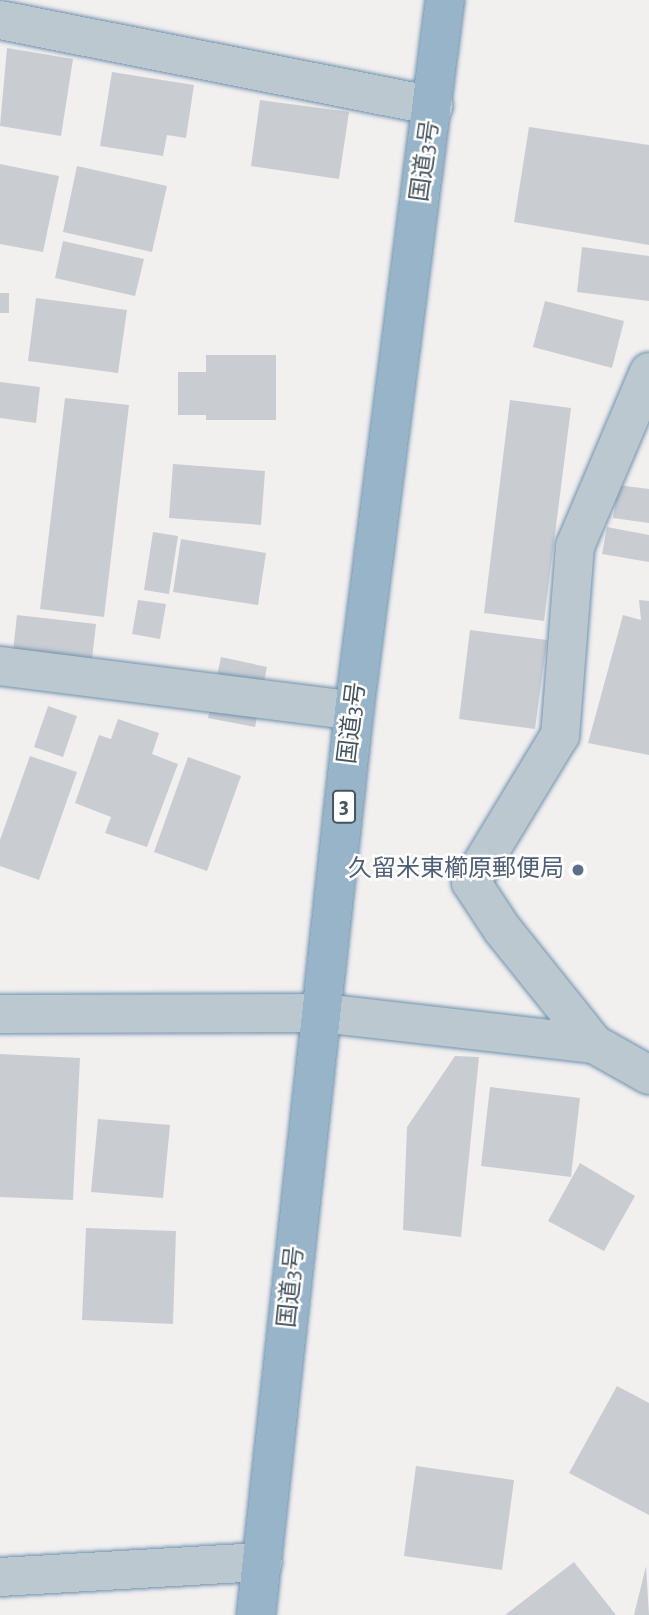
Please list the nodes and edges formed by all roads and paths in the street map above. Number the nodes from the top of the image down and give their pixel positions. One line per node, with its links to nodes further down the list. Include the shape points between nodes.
1 (445, 0): 3 (highway, 国道3号 / 3)
2 (0, 20): 3 (street)
3 (434, 106): 6 (highway, 国道3号 / 3)
4 (649, 372): 9 (street, via 575,546 560,735 471,882 502,929)
5 (0, 666): 6 (street)
6 (354, 710): 7 (highway, 国道3号 / 3)
7 (322, 1013): 8 (street); 9 (street); 11 (highway, 国道3号 / 3)
8 (0, 1014)
9 (594, 1044): 10 (street)
10 (649, 1075)
11 (263, 1562): 12 (street); 13 (highway, 国道3号 / 3)
12 (0, 1577)
13 (256, 1615)

